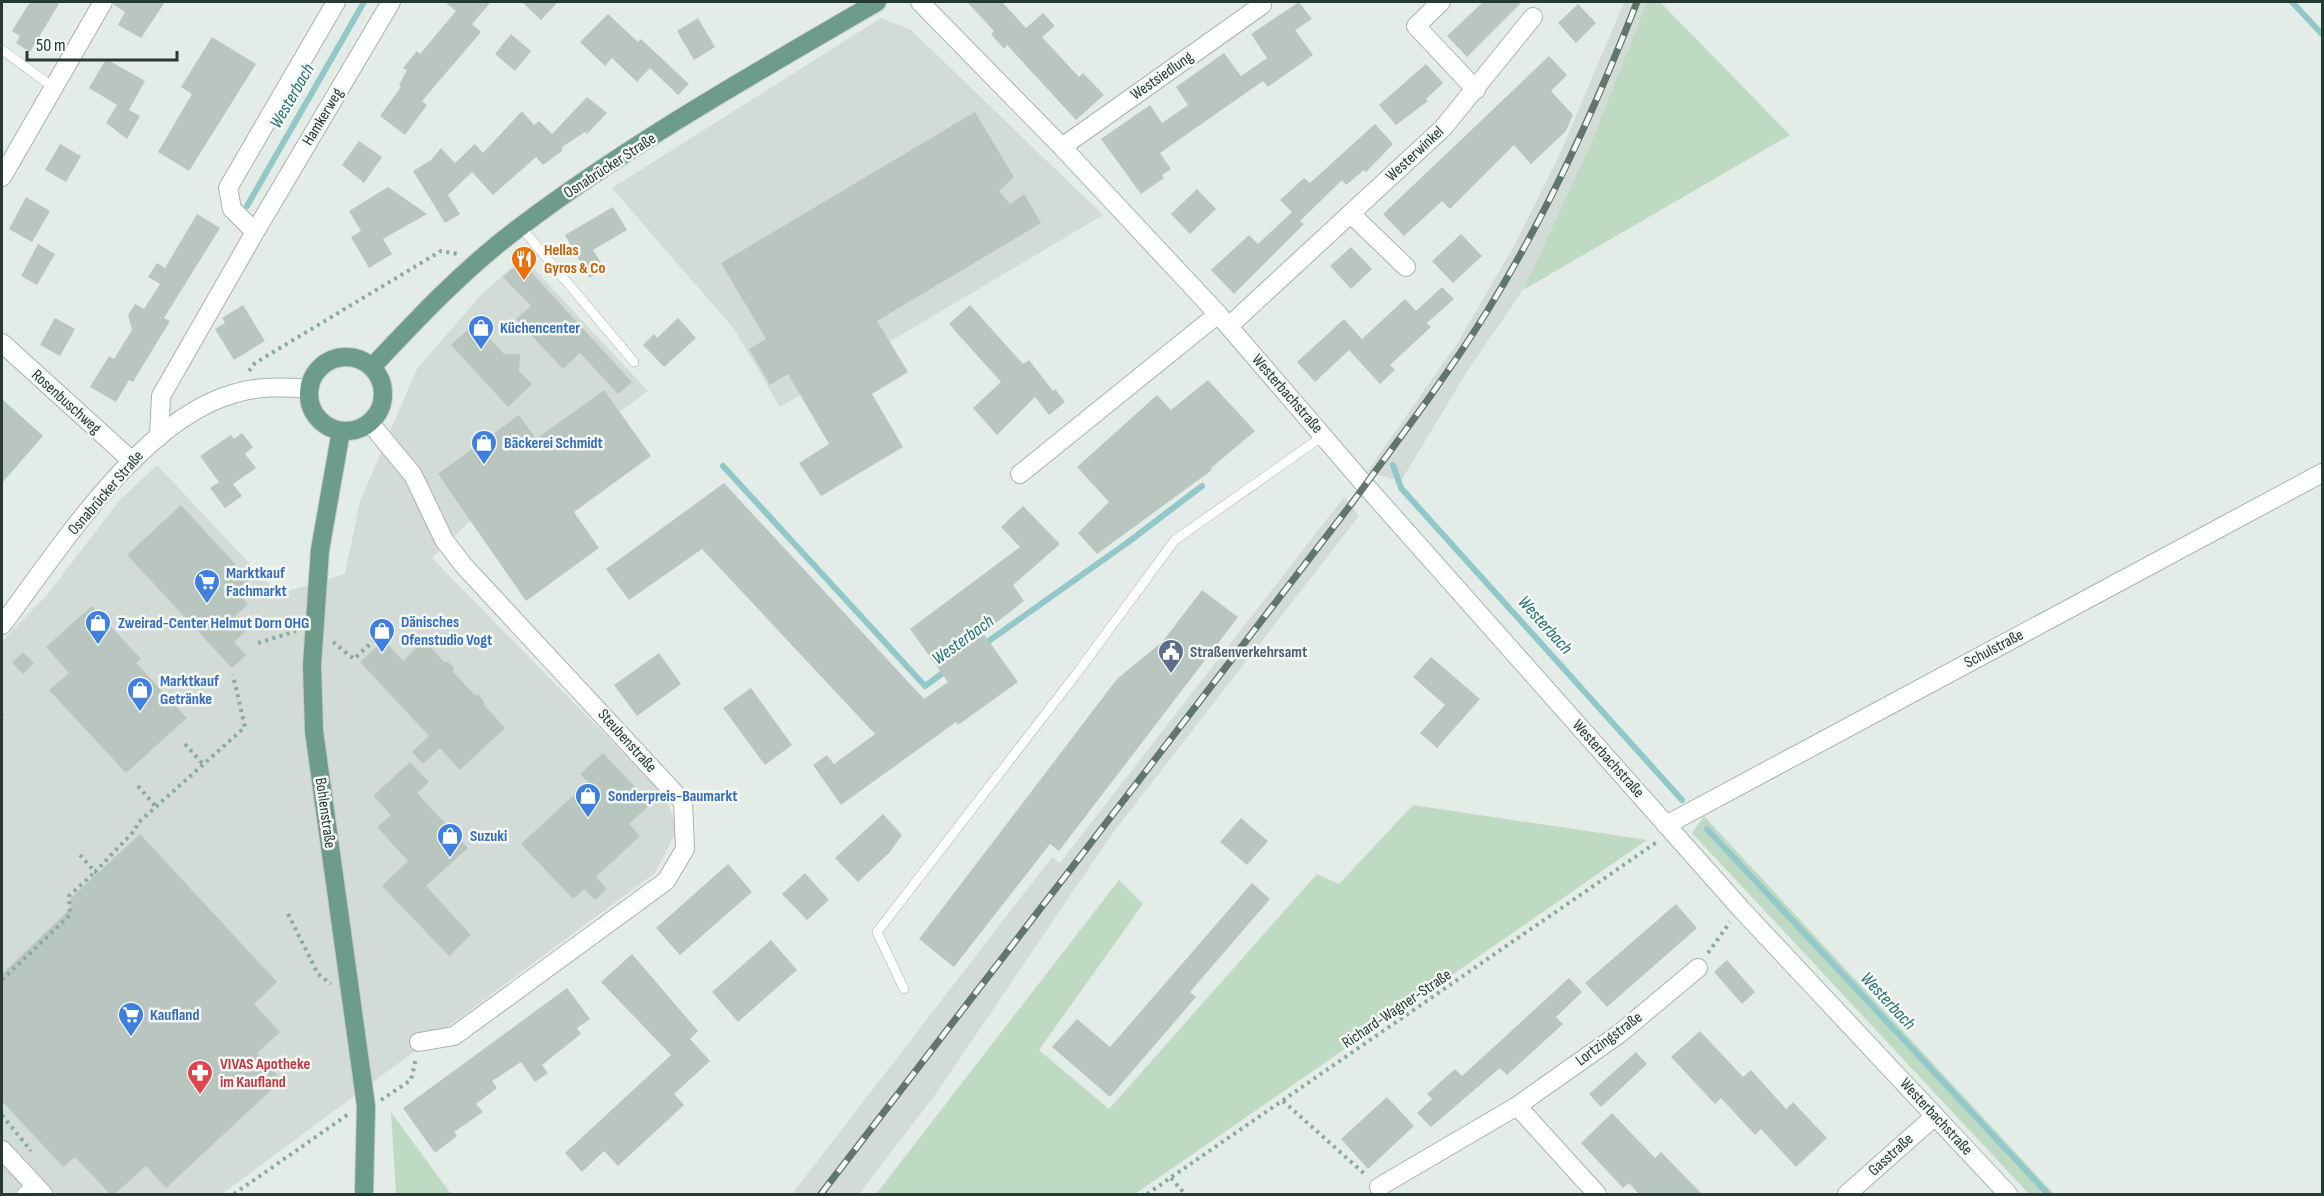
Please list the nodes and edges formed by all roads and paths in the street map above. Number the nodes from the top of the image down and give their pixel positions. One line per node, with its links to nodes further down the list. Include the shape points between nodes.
1 (103, 2): 10 (street)
2 (336, 2): 16 (street, via 228,188 232,209)
3 (392, 2): 16 (street, Hamkerweg)
4 (877, 2): 15 (main road, Osnabrücker Straße, via 687,116)
5 (920, 2): 12 (street, Westerbachstraße)
6 (1441, 2): 11 (street, via 1416,26)
7 (1263, 3): 12 (street, Westsiedlung)
8 (1533, 18): 11 (street, Westerwinkel)
9 (2, 50): 10 (lane)
10 (53, 87): 13 (street)
11 (1476, 90): 14 (street, Westerwinkel, via 1443,128)
12 (1062, 147): 19 (street, Westerbachstraße)
13 (2, 177)
14 (1351, 214): 18 (street); 19 (street, Westerwinkel)
15 (520, 226): 17 (main road, Osnabrücker Straße); 21 (lane)
16 (255, 232): 28 (street, Hamkerweg, via 161,396)
17 (483, 257): 22 (main road, Osnabrücker Straße); 24 (path, via 441,251 255,363)
18 (1406, 267)
19 (1224, 320): 27 (street, Westerbachstraße); 31 (street)
20 (2, 343): 29 (street, Rosenbuschweg)
21 (634, 362)
22 (372, 368): 23 (main road, via 351,357 329,361 319,368); 25 (main road, via 379,376 383,395 382,406)
23 (309, 389): 24 (street, Osnabrücker Straße, via 282,387); 26 (main road, via 313,412 320,421)
24 (235, 393): 28 (street, Osnabrücker Straße, via 200,407)
25 (370, 423): 26 (main road); 50 (street, Steubenstraße, via 413,475 444,540 465,566 683,802 686,849 666,881 454,1036)
26 (341, 431): 33 (main road, Bohlenstraße, via 320,550)
27 (1323, 436): 41 (street, Westerbachstraße); 48 (lane, via 1175,540 877,932)
28 (159, 437): 29 (street, Osnabrücker Straße)
29 (131, 460): 32 (street, Osnabrücker Straße, via 85,513)
30 (2322, 473): 41 (street, Schulstraße)
31 (1020, 474)
32 (2, 625)
33 (313, 626): 34 (path, via 354,659); 35 (path); 49 (main road, Bohlenstraße, via 314,731)
34 (388, 627)
35 (258, 644)
36 (233, 675): 38 (path, via 245,727)
37 (185, 744): 38 (path)
38 (203, 764): 40 (path)
39 (138, 786): 40 (path)
40 (156, 807): 43 (path)
41 (1663, 833): 51 (path, Richard-Wagner-Straße); 54 (street, Westerbachstraße)
42 (80, 855): 43 (path)
43 (95, 872): 47 (path, via 69,896 70,915)
44 (288, 914): 49 (path, via 318,974)
45 (1730, 922): 46 (path)
46 (1698, 968): 53 (street, Lortzingstraße, via 1619,1034)
47 (2, 980)
48 (904, 989)
49 (353, 1002): 52 (main road, Bohlenstraße)
50 (419, 1042): 52 (path, via 411,1080)
51 (1283, 1101): 56 (path, Richard-Wagner-Straße); 57 (path)
52 (366, 1106): 59 (path, via 342,1116); 60 (main road, Bohlenstraße)
53 (1517, 1106): 57 (street, Lortzingstraße); 63 (street)
54 (1935, 1116): 64 (street, Gasstraße); 65 (street, Westerbachstraße)
55 (2, 1150): 58 (street)
56 (1171, 1178): 61 (path, Richard-Wagner-Straße); 62 (path)
57 (1379, 1187)
58 (32, 1191)
59 (234, 1194)
60 (364, 1194)
61 (1147, 1194)
62 (1185, 1194)
63 (1597, 1194)
64 (1847, 1194)
65 (2008, 1194)

